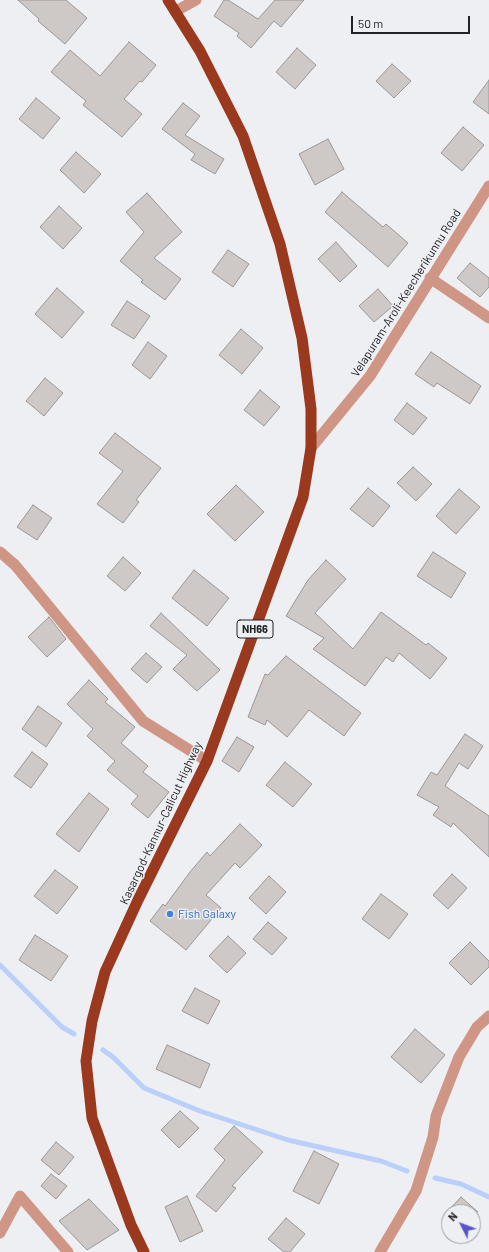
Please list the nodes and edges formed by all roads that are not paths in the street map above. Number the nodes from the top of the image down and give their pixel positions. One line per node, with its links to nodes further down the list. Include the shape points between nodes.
1 (168, 0): 3 (highway, Kasargod-Kannur-Calicut Highway / NH66)
2 (196, 0): 3 (street)
3 (176, 12): 7 (highway, Kasargod-Kannur-Calicut Highway / NH66, via 200,51 243,136 280,244 302,338 311,409)
4 (489, 186): 5 (street, Velapuram-Aroli-Keecherikunnu Road)
5 (430, 278): 6 (street); 7 (street, Velapuram-Aroli-Keecherikunnu Road, via 370,376)
6 (489, 318)
7 (311, 448): 9 (highway, Kasargod-Kannur-Calicut Highway / NH66, via 303,497)
8 (0, 552): 9 (street, via 15,564 142,721)
9 (207, 761): 13 (highway, Kasargod-Kannur-Calicut Highway / NH66, via 105,972 92,1022 86,1061 92,1118 131,1225)
10 (489, 1016): 14 (street, via 477,1027 459,1057 436,1116 433,1137 416,1191)
11 (0, 1233): 12 (street, via 20,1196)
12 (68, 1252)
13 (144, 1252)
14 (380, 1252)

